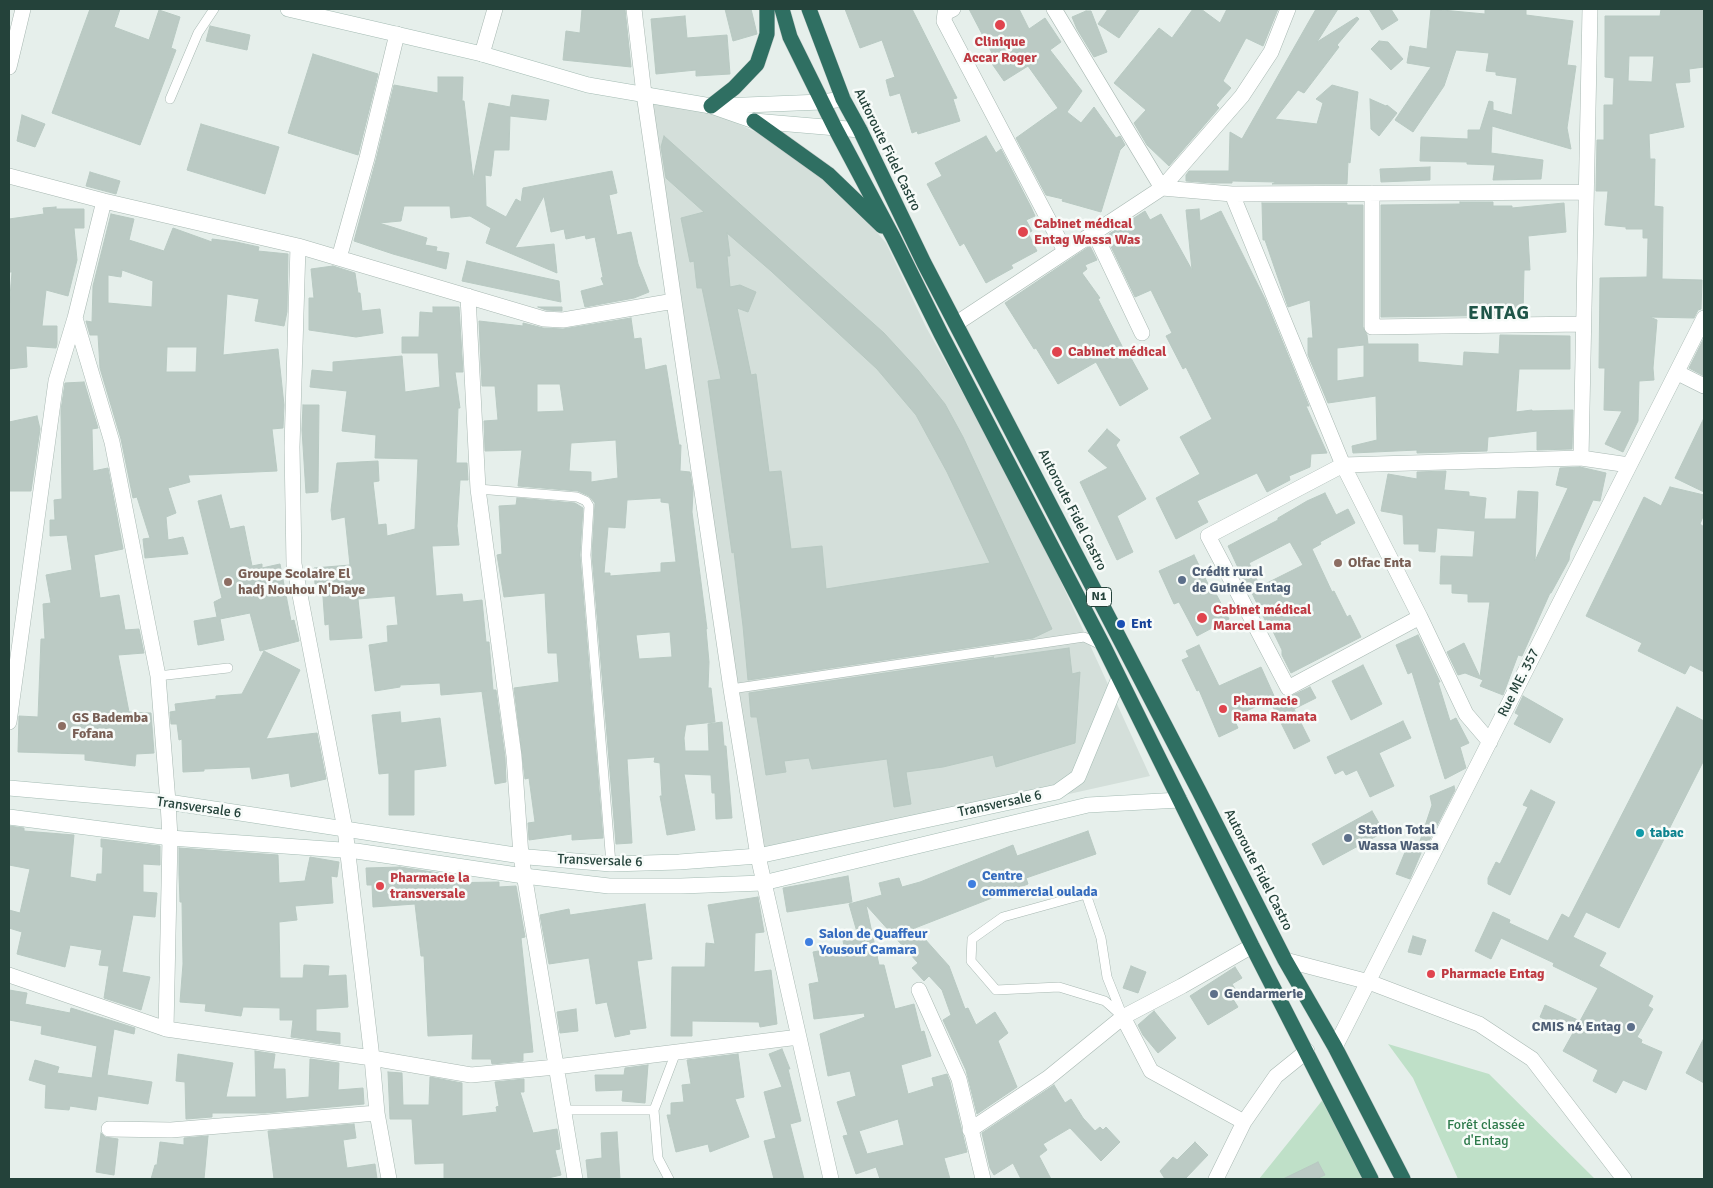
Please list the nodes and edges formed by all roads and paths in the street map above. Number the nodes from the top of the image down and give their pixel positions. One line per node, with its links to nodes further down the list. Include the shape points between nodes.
1 (23, 9): 15 (street)
2 (214, 9): 17 (lane, via 198,33)
3 (288, 9): 13 (street)
4 (495, 9): 14 (street)
5 (634, 9): 16 (street)
6 (767, 9): 20 (highway, via 767,34 757,64)
7 (782, 9): 19 (highway, N1, via 790,37)
8 (809, 9): 18 (highway, Autoroute Fidel Castro / N1)
9 (953, 9): 33 (street, via 946,12 944,21)
10 (1054, 9): 25 (street)
11 (1288, 9): 25 (street, via 1271,52 1242,96)
12 (1590, 9): 26 (street)
13 (397, 34): 14 (street); 34 (street)
14 (482, 54): 16 (street, via 588,85)
15 (9, 66)
16 (644, 94): 20 (street); 36 (street)
17 (170, 99)
18 (843, 99): 19 (street); 23 (highway, Autoroute Fidel Castro / N1)
19 (822, 102): 20 (street); 22 (highway, N1)
20 (711, 106): 21 (street)
21 (754, 122): 22 (street); 31 (highway, via 828,174)
22 (835, 128): 23 (street); 31 (highway, N1)
23 (860, 130): 39 (highway, Autoroute Fidel Castro / N1, via 924,263)
24 (9, 176): 29 (street)
25 (1162, 188): 28 (street); 30 (street)
26 (1586, 192): 27 (street); 40 (street)
27 (1372, 193): 28 (street); 40 (street, via 1372,327)
28 (1232, 194): 45 (street)
29 (104, 201): 32 (street); 37 (street)
30 (1094, 232): 33 (street); 41 (street)
31 (894, 237): 49 (highway, N1)
32 (298, 246): 34 (street); 61 (street, via 292,447 294,564)
33 (1065, 251): 39 (street)
34 (339, 258): 35 (street)
35 (468, 296): 36 (street, via 544,319 563,320); 47 (street)
36 (674, 301): 53 (street)
37 (75, 318): 51 (street, via 112,442); 54 (street, via 56,381)
38 (1704, 318): 42 (street, Rue ME. 357)
39 (957, 323): 57 (highway, Autoroute Fidel Castro / N1)
40 (1583, 324): 44 (street)
41 (1142, 333)
42 (1678, 373): 43 (street); 46 (street, Rue ME. 357)
43 (1704, 386)
44 (1581, 458): 45 (street); 46 (street)
45 (1343, 465): 48 (street); 48 (street, via 1208,536 1288,688)
46 (1629, 465): 55 (street, Rue ME. 357)
47 (478, 489): 64 (street, via 514,756); 66 (lane, via 578,497 589,506 586,555)
48 (1420, 618): 55 (street, via 1466,714)
49 (1104, 647): 52 (highway, N1); 53 (lane, via 1084,638)
50 (228, 668): 51 (lane)
51 (158, 676): 59 (street)
52 (1119, 678): 58 (highway, N1); 65 (street, Transversale 6, via 1078,777 1057,792)
53 (731, 689): 65 (street)
54 (9, 722)
55 (1490, 742): 72 (street, Rue ME. 357)
56 (9, 788): 59 (street, Transversale 6)
57 (1200, 791): 58 (highway); 70 (highway, Autoroute Fidel Castro / N1)
58 (1180, 800): 68 (street, Transversale 6, via 1088,805); 69 (highway, N1)
59 (168, 802): 61 (street, Transversale 6); 62 (street)
60 (9, 817): 62 (street, Transversale 6)
61 (345, 829): 63 (street); 64 (street, Transversale 6)
62 (170, 838): 63 (street, Transversale 6); 75 (street)
63 (347, 850): 67 (street, Transversale 6); 80 (street)
64 (521, 856): 66 (street, Transversale 6); 67 (street)
65 (758, 856): 66 (street, Transversale 6); 68 (street)
66 (611, 864)
67 (524, 876): 68 (street, Transversale 6, via 609,886); 81 (street)
68 (763, 883): 76 (street)
69 (1252, 946): 74 (street); 78 (highway, N1)
70 (1285, 960): 72 (street); 77 (highway, Autoroute Fidel Castro / N1)
71 (9, 975): 75 (street)
72 (1369, 982): 77 (street, Rue ME. 357); 96 (street, via 1479,1024 1532,1059)
73 (919, 990): 87 (street, via 959,1079)
74 (1123, 1016): 74 (lane, via 1107,977 1101,938 1086,894 1003,917 972,939 971,961 996,990 1059,987 1105,1001); 85 (street, via 1151,1071); 87 (street, via 1048,1078)
75 (166, 1029): 80 (street)
76 (799, 1037): 79 (street); 91 (street)
77 (1335, 1047): 95 (highway, Autoroute Fidel Castro / N1)
78 (1307, 1051): 85 (street, via 1276,1076); 94 (highway, N1)
79 (676, 1052): 81 (street); 83 (lane)
80 (372, 1058): 81 (street, via 471,1075); 84 (street)
81 (556, 1067): 82 (street)
82 (564, 1110): 83 (lane); 89 (street)
83 (654, 1110): 90 (lane, via 658,1158)
84 (377, 1113): 86 (street, via 171,1130); 88 (street)
85 (1244, 1122): 93 (street)
86 (109, 1128)
87 (970, 1130): 92 (street)
88 (389, 1179)
89 (575, 1179)
90 (669, 1179)
91 (831, 1179)
92 (982, 1179)
93 (1216, 1179)
94 (1371, 1179)
95 (1403, 1179)
96 (1624, 1179)

